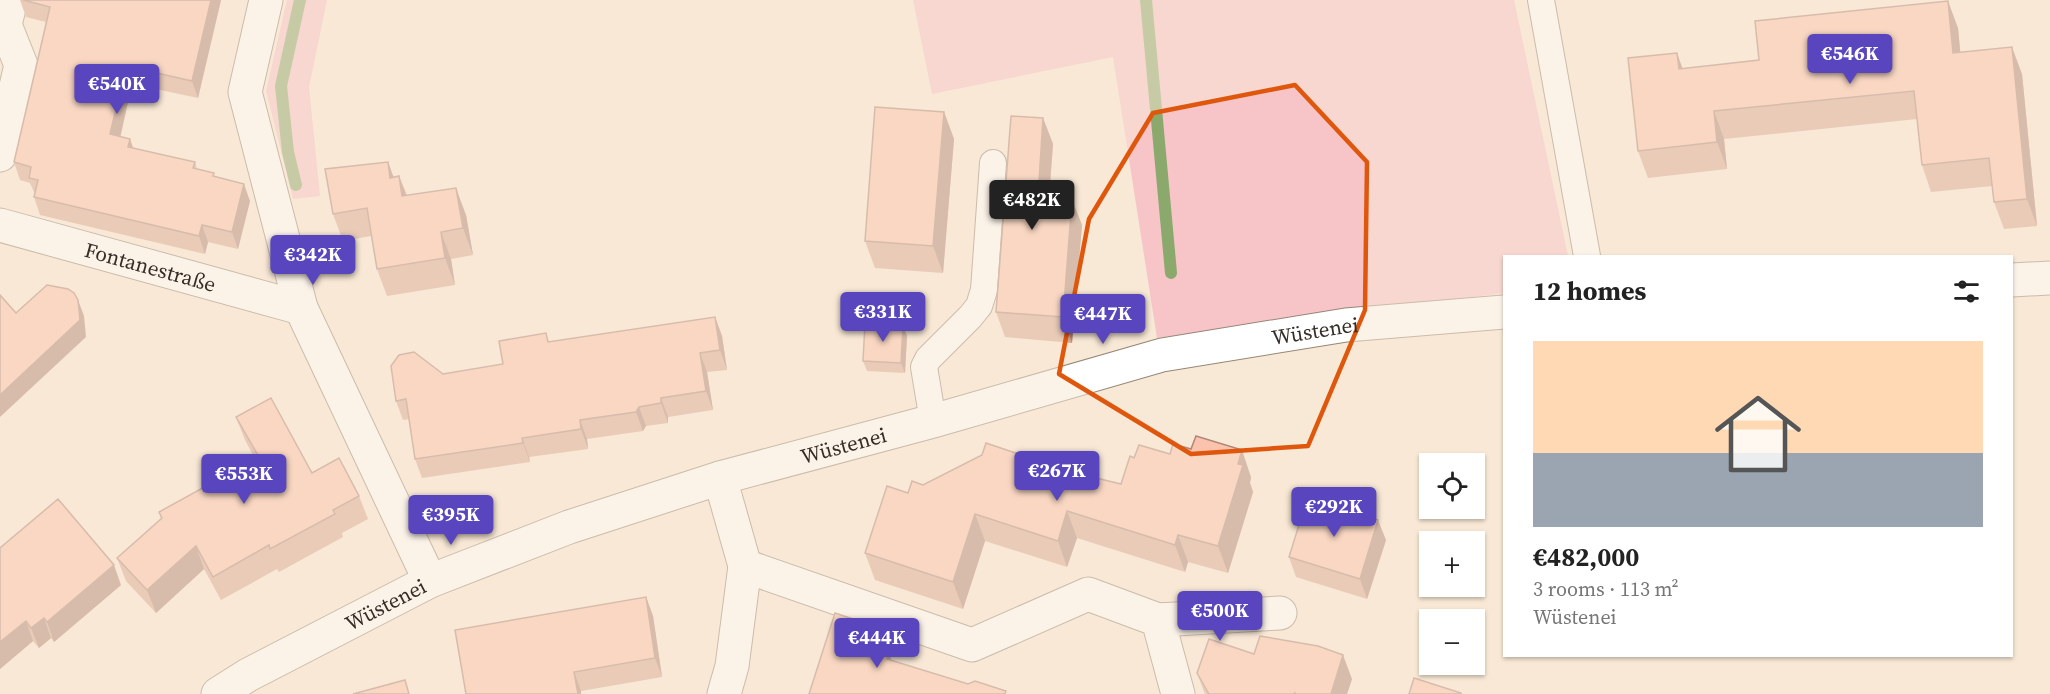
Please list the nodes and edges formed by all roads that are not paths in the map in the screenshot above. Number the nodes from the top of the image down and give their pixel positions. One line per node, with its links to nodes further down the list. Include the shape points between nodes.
1 (11, 0): 4 (street, via 5,25 21,64)
2 (266, 0): 10 (street, via 245,92)
3 (1541, 0): 7 (lane)
4 (0, 155)
5 (993, 163): 12 (lane, via 984,290 979,306 924,367)
6 (0, 225): 10 (street, Fontanestraße)
7 (1587, 255)
8 (2050, 278): 9 (street)
9 (2013, 280)
10 (301, 309): 15 (street)
11 (1503, 312): 12 (street, Wüstenei, via 1346,325 1162,355)
12 (933, 421): 13 (street, Wüstenei)
13 (720, 478): 14 (street); 15 (street, Wüstenei, via 569,527)
14 (745, 566): 17 (street, via 972,645 1088,594); 19 (street, via 732,666)
15 (430, 581): 18 (street, Wüstenei)
16 (1280, 613): 17 (street)
17 (1158, 620): 20 (street)
18 (218, 694)
19 (724, 694)
20 (1178, 694)

